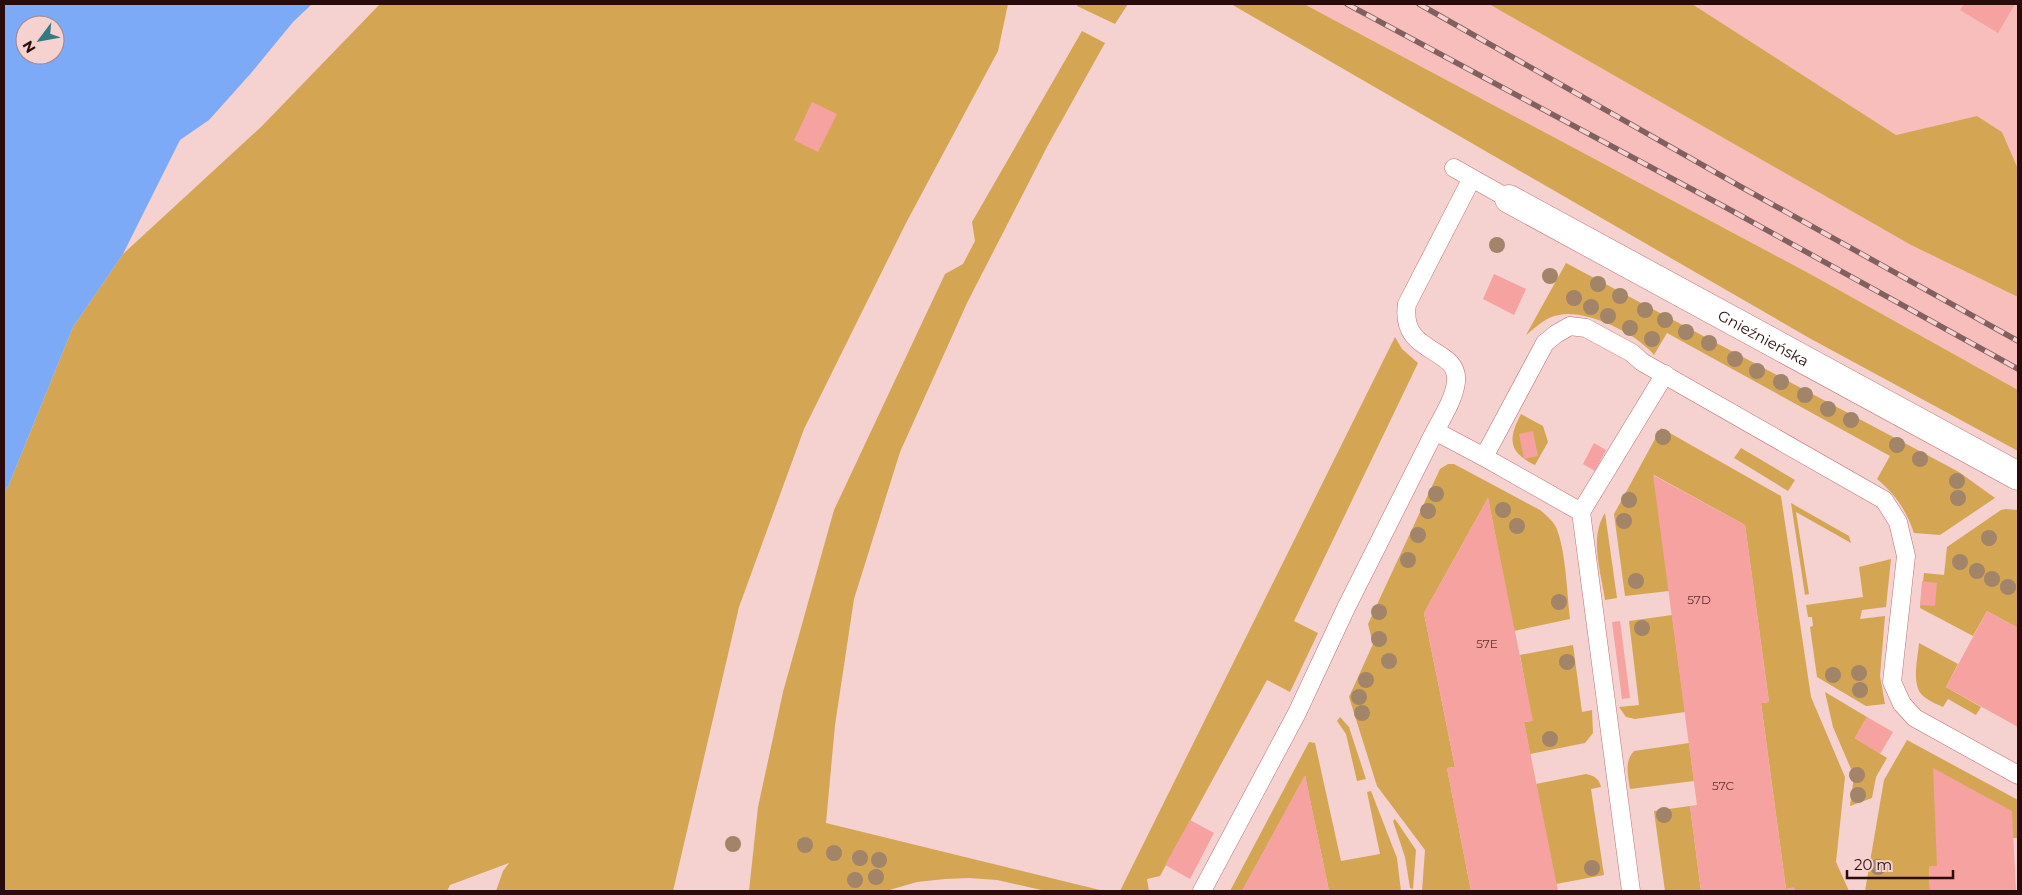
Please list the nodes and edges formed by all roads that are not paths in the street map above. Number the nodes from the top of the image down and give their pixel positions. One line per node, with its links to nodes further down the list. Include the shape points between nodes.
1 (1454, 168): 2 (lane)
2 (1472, 178): 3 (lane); 5 (lane, via 1407,304 1405,317 1414,338 1443,357 1456,372 1454,392)
3 (1509, 199): 7 (street, Gnieźnieńska)
4 (1665, 374): 6 (lane, via 1586,328 1570,326 1545,343); 8 (lane); 9 (lane, via 1884,500 1898,522 1906,556 1892,682 1902,704 1915,718)
5 (1435, 431): 6 (lane); 10 (lane, via 1297,713)
6 (1484, 457): 8 (lane)
7 (2018, 476)
8 (1581, 512): 11 (lane)
9 (2018, 775)
10 (1202, 891)
11 (1631, 891)

